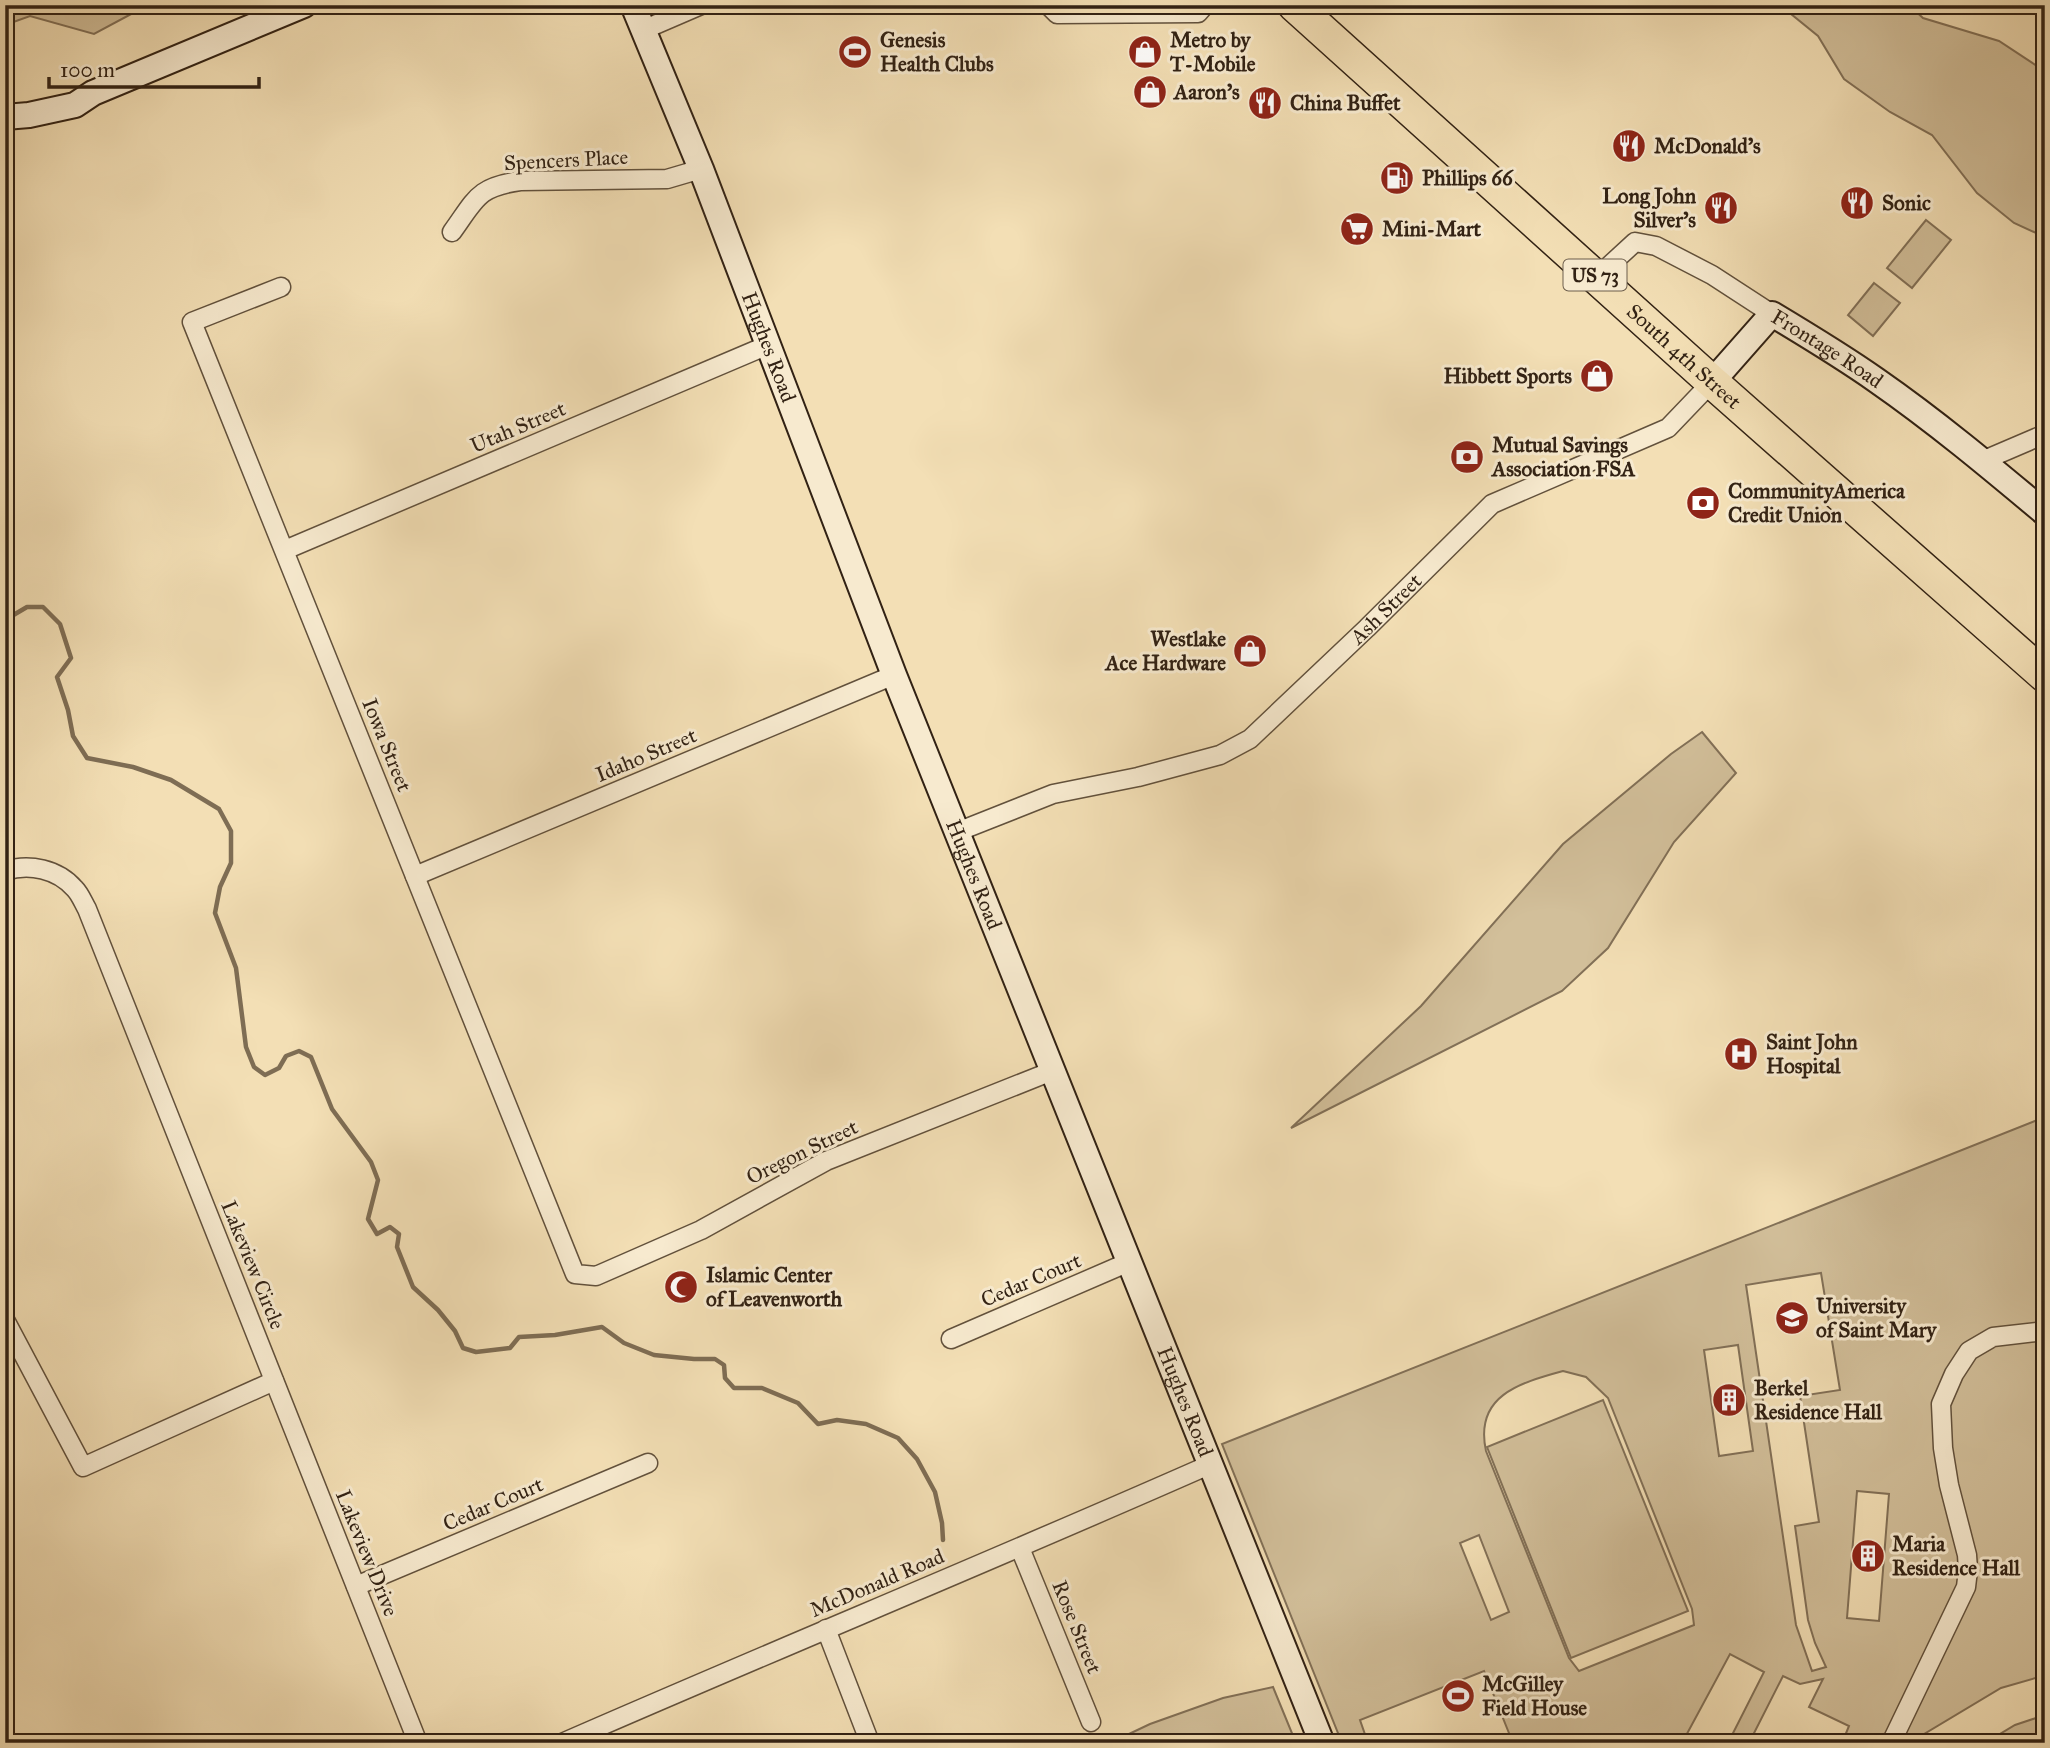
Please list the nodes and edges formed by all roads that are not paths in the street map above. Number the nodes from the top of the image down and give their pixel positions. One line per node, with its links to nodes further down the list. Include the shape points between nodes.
1 (304, 5): 8 (street)
2 (633, 5): 7 (street, Hughes Road)
3 (701, 5): 7 (street)
4 (1048, 5): 5 (street, via 1057,14 1070,14 1198,13)
5 (1205, 5)
6 (1294, 5): 13 (highway, South 4th Street / US 73)
7 (643, 30): 11 (street, Hughes Road)
8 (93, 93): 9 (street); 10 (street, via 75,105)
9 (5, 100)
10 (5, 117)
11 (701, 169): 12 (street, Spencers Place, via 667,179 498,184 479,194); 16 (street, Hughes Road)
12 (452, 232)
13 (1597, 276): 15 (street, Frontage Road, via 1635,242 1656,246); 17 (highway, South 4th Street / US 73)
14 (281, 287): 21 (street, Iowa Street, via 192,322)
15 (1772, 314): 17 (street, Ash Street); 19 (street, Frontage Road, via 1877,380)
16 (768, 345): 21 (street, Utah Street); 22 (street, Hughes Road)
17 (1712, 382): 23 (highway, South 4th Street / US 73); 24 (street, Ash Street, via 1668,428 1492,503 1250,739 1220,755 1053,794)
18 (2045, 434): 19 (street)
19 (1982, 461): 20 (street, Frontage Road)
20 (2045, 513)
21 (285, 550): 26 (street, Iowa Street)
22 (894, 675): 24 (street, Hughes Road); 26 (street, Idaho Street)
23 (2045, 676)
24 (957, 832): 27 (street, Hughes Road)
25 (5, 871): 33 (street, Lakeview Circle, via 33,867 57,874 75,889 87,909)
26 (415, 876): 29 (street, Iowa Street)
27 (1052, 1071): 28 (street, Hughes Road); 29 (street, Oregon Street, via 827,1161 701,1230 596,1276)
28 (1129, 1262): 32 (street, Cedar Court); 35 (street, Hughes Road)
29 (575, 1273)
30 (5, 1320): 33 (street, via 83,1468)
31 (2045, 1331): 44 (street, via 1993,1337 1969,1352 1941,1404 1949,1485 1968,1555 1966,1587)
32 (951, 1339)
33 (274, 1381): 37 (street, Lakeview Drive)
34 (648, 1463): 37 (street, Cedar Court)
35 (1209, 1465): 36 (street, McDonald Road); 43 (street, Hughes Road)
36 (1020, 1548): 38 (street, McDonald Road); 39 (street, Rose Street)
37 (356, 1586): 40 (street, Lakeview Drive)
38 (826, 1629): 41 (street, McDonald Road); 42 (street)
39 (1091, 1722)
40 (418, 1743)
41 (562, 1743)
42 (870, 1743)
43 (1322, 1743)
44 (1891, 1743)

